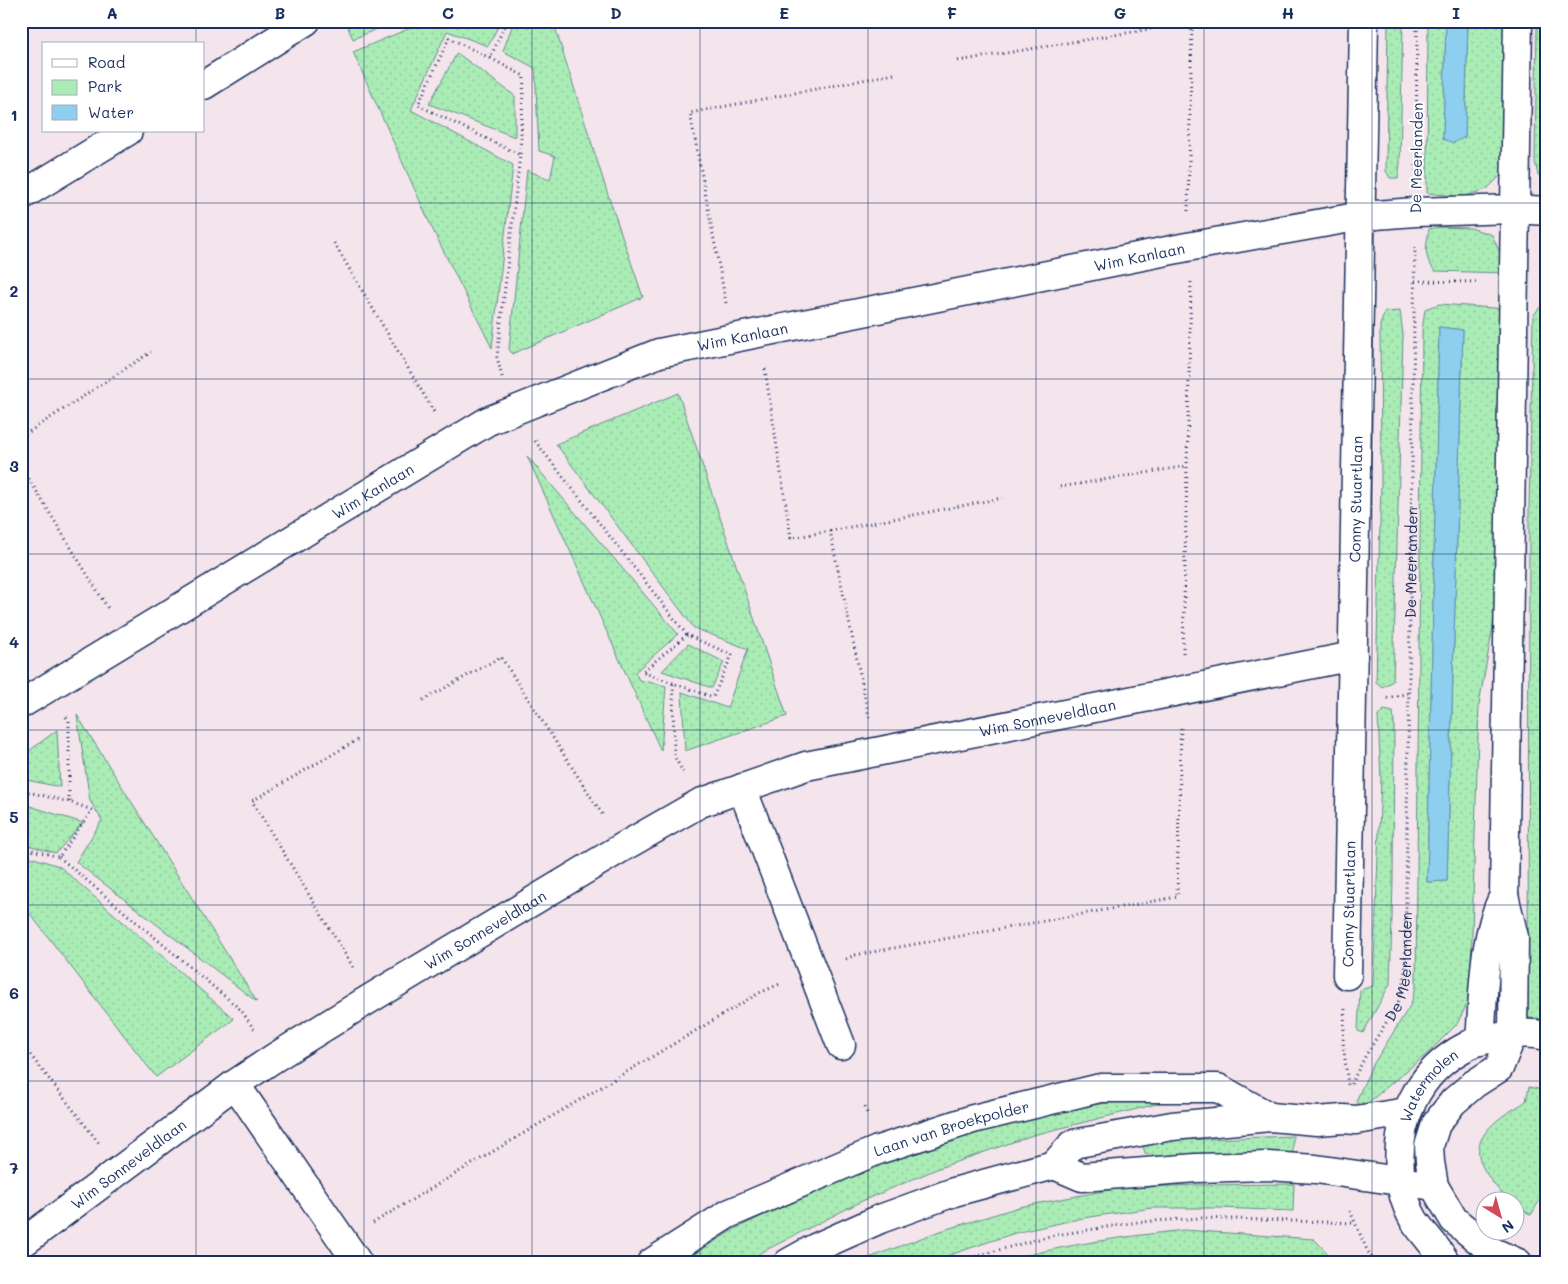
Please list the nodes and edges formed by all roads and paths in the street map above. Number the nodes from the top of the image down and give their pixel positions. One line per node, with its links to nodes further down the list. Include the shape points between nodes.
1 (306, 21): 10 (street)
2 (506, 21): 7 (path)
3 (1192, 21): 8 (path); 19 (path)
4 (1364, 21): 17 (street, Conny Stuartlaan)
5 (1418, 21): 16 (path, De Meerlanden)
6 (1518, 21): 14 (street)
7 (490, 58): 12 (path, via 524,76); 12 (path, via 449,38 418,105)
8 (958, 61)
9 (894, 74): 21 (path, via 690,113)
10 (205, 84)
11 (126, 132): 13 (street)
12 (520, 155): 23 (path, via 497,357)
13 (21, 196)
14 (1515, 209): 15 (street, Wim Kanlaan); 16 (street, Wim Kanlaan); 48 (street)
15 (1547, 211)
16 (1415, 212): 17 (street, Wim Kanlaan); 50 (path, De Meerlanden, via 1405,971 1398,1005 1348,1090 1343,1042)
17 (1362, 216): 19 (street, Wim Kanlaan); 33 (street, Conny Stuartlaan)
18 (334, 244): 25 (path)
19 (1190, 247): 20 (street, Wim Kanlaan); 27 (path)
20 (760, 333): 21 (street, Wim Kanlaan); 30 (path, via 791,538)
21 (732, 339): 23 (street, Wim Kanlaan, via 659,352)
22 (151, 352): 24 (path)
23 (512, 412): 25 (street, Wim Kanlaan, via 488,421); 31 (path)
24 (21, 437)
25 (452, 442): 32 (street, Wim Kanlaan)
26 (21, 466): 32 (path)
27 (1187, 466): 28 (path); 36 (path)
28 (1060, 487)
29 (1002, 498): 30 (path)
30 (830, 531): 40 (path)
31 (687, 635): 34 (path, via 642,672); 34 (path, via 732,655 713,697)
32 (127, 640): 35 (street, Wim Kanlaan)
33 (1353, 656): 36 (street, Wim Sonneveldlaan); 50 (street, Conny Stuartlaan)
34 (673, 683): 44 (path, via 674,756)
35 (47, 688): 38 (street, Wim Kanlaan); 43 (path, via 69,721)
36 (1182, 691): 40 (street, Wim Sonneveldlaan); 49 (path, via 1177,897 855,956)
37 (423, 700): 45 (path, via 501,657)
38 (21, 704)
39 (360, 739): 51 (path, via 252,801)
40 (877, 752): 41 (street, Wim Sonneveldlaan, via 806,766)
41 (742, 788): 44 (street, Wim Sonneveldlaan); 49 (street)
42 (21, 801): 43 (path, via 24,791)
43 (70, 802): 47 (path, via 92,810)
44 (700, 803): 45 (street, Wim Sonneveldlaan)
45 (623, 847): 51 (street, Wim Sonneveldlaan)
46 (21, 848): 47 (path)
47 (59, 857): 57 (path, via 241,1010)
48 (1504, 895): 52 (street, via 1514,937); 54 (street, via 1496,910 1488,952)
49 (812, 971): 56 (street); 66 (path, via 759,993)
50 (1347, 975)
51 (371, 998): 57 (street, Wim Sonneveldlaan)
52 (1512, 1033): 53 (street, Watermolen, via 1531,1032); 54 (street, Watermolen); 64 (street, Watermolen, via 1499,1068 1453,1102 1436,1124 1429,1146)
53 (1547, 1036)
54 (1480, 1041): 59 (street, Watermolen, via 1470,1044 1430,1074)
55 (21, 1043): 62 (path)
56 (840, 1045)
57 (274, 1058): 58 (street, Wim Sonneveldlaan)
58 (235, 1084): 62 (street, Wim Sonneveldlaan); 66 (street)
59 (1406, 1112): 60 (street, Laan van Broekpolder, via 1356,1120); 63 (street, Watermolen, via 1400,1146)
60 (1270, 1117): 61 (street, Laan van Broekpolder, via 1172,1126 1073,1144); 67 (street, Laan van Broekpolder, via 1218,1088 1100,1088 973,1119 878,1150 728,1214)
61 (1054, 1165): 63 (street, via 1082,1177 1173,1169 1268,1166 1324,1170); 68 (street, via 954,1192 880,1219)
62 (120, 1169): 65 (street, Wim Sonneveldlaan)
63 (1400, 1182): 64 (street); 71 (street, Watermolen, via 1414,1220)
64 (1434, 1186): 72 (street, Watermolen, via 1454,1220 1467,1232 1492,1252)
65 (21, 1244)
66 (351, 1252)
67 (651, 1263)
68 (788, 1263)
69 (951, 1263): 70 (path, via 1050,1236 1138,1222 1202,1218 1354,1223)
70 (1375, 1263)
71 (1446, 1263)
72 (1518, 1263)

